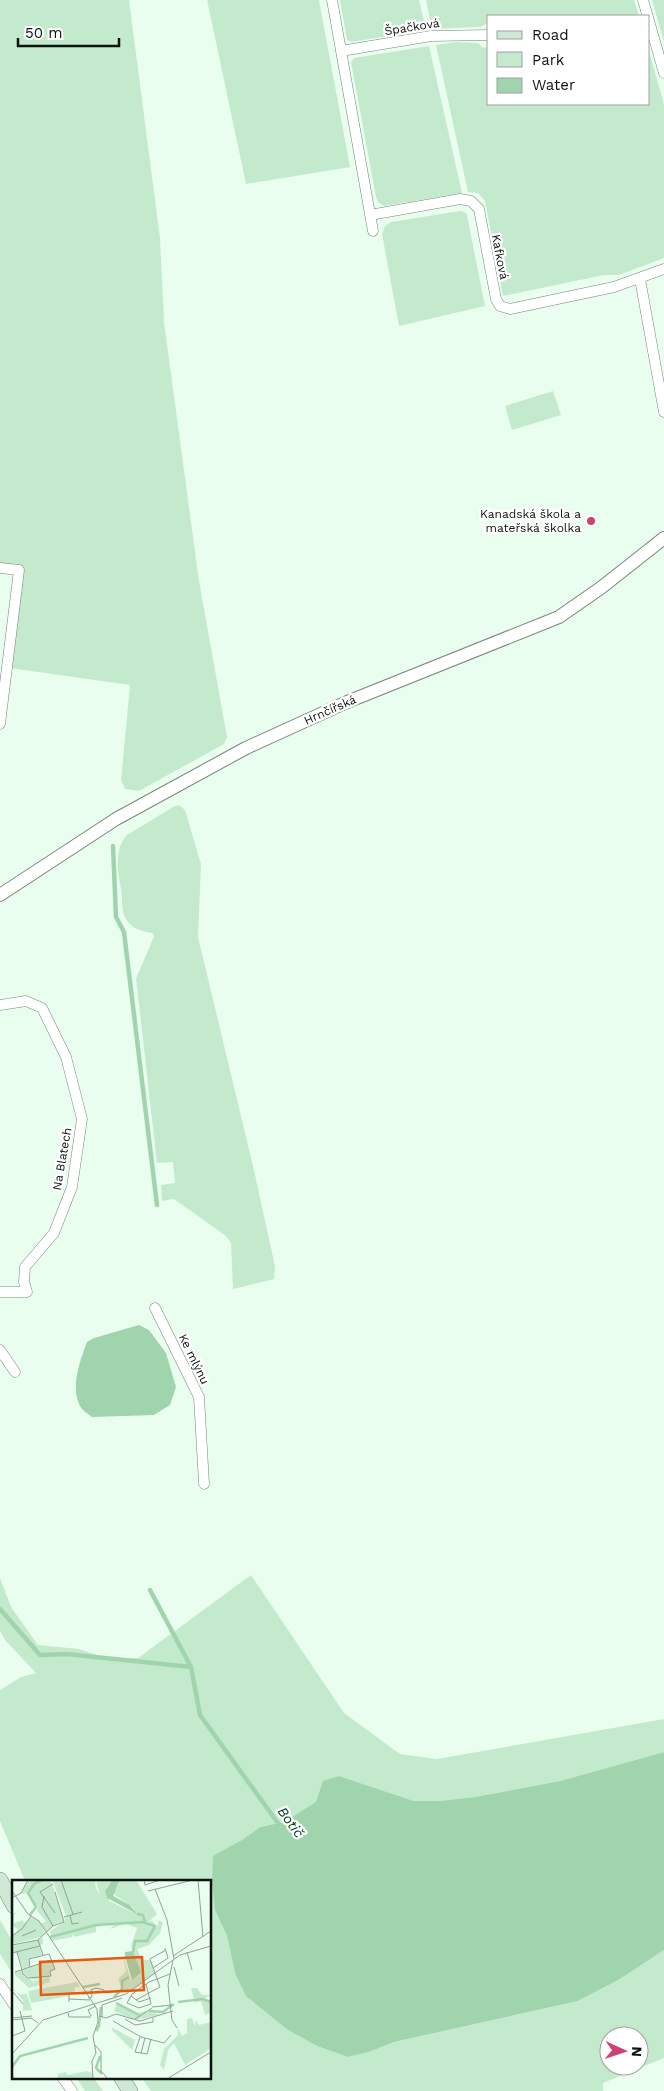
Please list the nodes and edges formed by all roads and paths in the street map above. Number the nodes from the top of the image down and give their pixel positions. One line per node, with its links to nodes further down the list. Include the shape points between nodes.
1 (332, 0): 6 (street)
2 (643, 0): 3 (street)
3 (647, 15)
4 (649, 21): 7 (street)
5 (487, 36): 6 (street, Špačková, via 448,34)
6 (341, 51): 8 (street)
7 (664, 73)
8 (370, 215): 9 (street); 11 (street, Kafková, via 460,199 474,204 479,209 496,299 503,308 514,309)
9 (373, 231)
10 (664, 269): 11 (street)
11 (640, 279): 12 (street)
12 (664, 412)
13 (664, 538): 16 (street, Hrnčířská, via 559,617 347,702 246,748 116,819)
14 (0, 568): 15 (street, via 19,570)
15 (0, 724)
16 (0, 895)
17 (0, 1005): 18 (street, Na Blatech, via 26,1001 42,1008 66,1057 82,1119 72,1187 54,1233 25,1267 27,1292)
18 (0, 1292)
19 (155, 1308): 22 (street, Ke mlýnu, via 199,1397)
20 (0, 1350): 21 (street)
21 (15, 1372)
22 (204, 1484)
23 (0, 1880): 24 (main road)
24 (12, 1902)
25 (0, 1984): 26 (street)
26 (12, 2002)
27 (63, 2078): 29 (street)
28 (122, 2078): 30 (main road)
29 (72, 2091)
30 (130, 2091)

